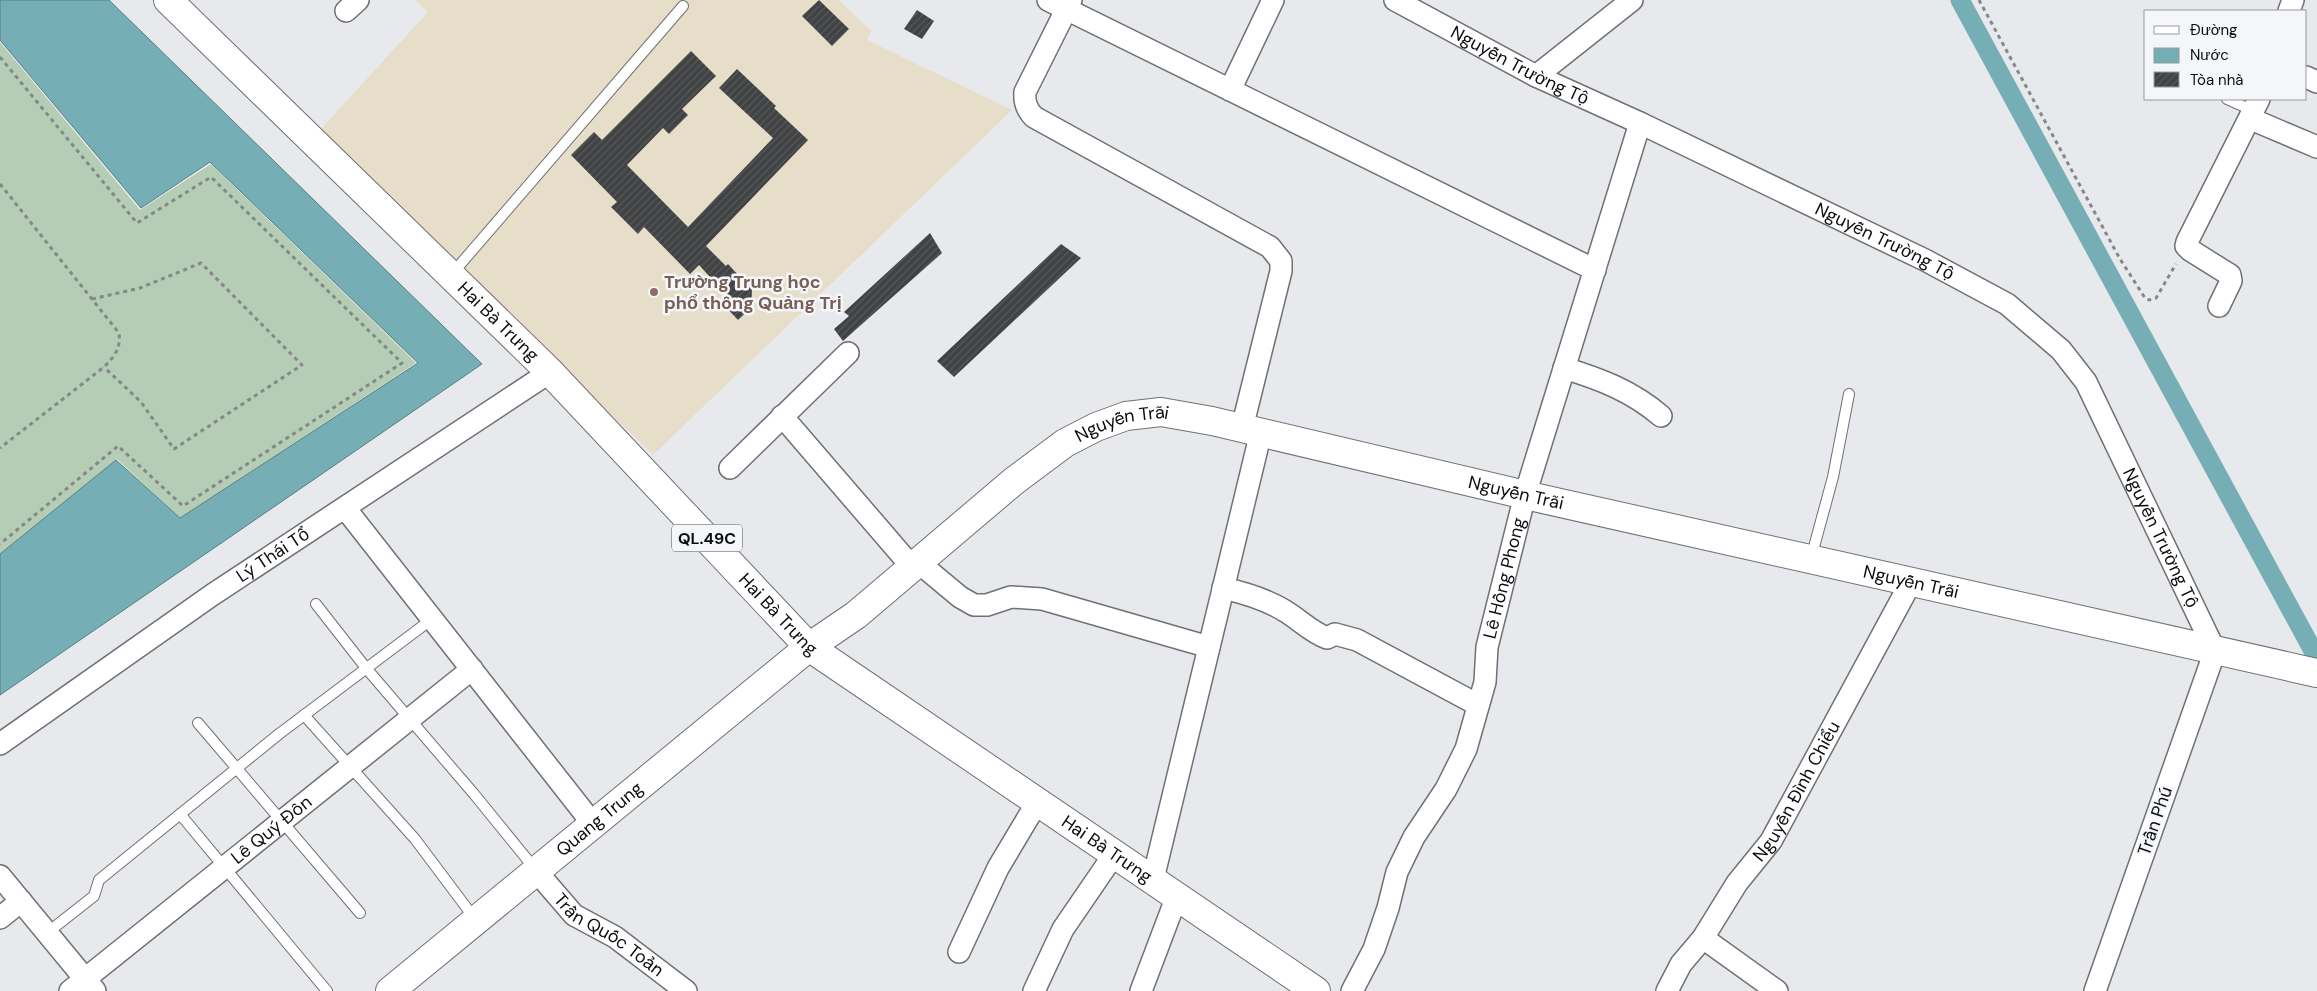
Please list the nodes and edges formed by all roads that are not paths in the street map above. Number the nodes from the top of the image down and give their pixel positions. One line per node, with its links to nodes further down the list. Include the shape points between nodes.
1 (168, 0): 15 (street, Hai Bà Trưng / QL.49C)
2 (1048, 0): 6 (street)
3 (1273, 0): 9 (street)
4 (1395, 0): 8 (street, Nguyễn Trường Tộ)
5 (1632, 0): 8 (street)
6 (1069, 5): 9 (street); 23 (street, via 1025,92 1029,112 1270,247 1280,261 1281,271)
7 (683, 6): 15 (lane)
8 (1536, 76): 12 (street, Nguyễn Trường Tộ)
9 (1230, 90): 14 (street)
10 (2229, 100): 11 (lane)
11 (2254, 110): 13 (street); 16 (street, via 2186,246 2230,275 2231,281)
12 (1640, 123): 14 (street, Lê Hồng Phong); 35 (street, Nguyễn Trường Tộ, via 1925,260 2006,304 2061,350 2086,382)
13 (2317, 147)
14 (1595, 270): 18 (street, Lê Hồng Phong)
15 (450, 275): 19 (street, Hai Bà Trưng / QL.49C)
16 (2219, 306)
17 (848, 353): 21 (street)
18 (1564, 368): 22 (street, via 1619,387); 25 (street, Lê Hồng Phong)
19 (550, 372): 26 (street, Lý Thái Tổ); 33 (street, Hai Bà Trưng / QL.49C)
20 (1849, 394): 27 (lane, via 1833,477)
21 (782, 416): 24 (street); 28 (street)
22 (1661, 416)
23 (1251, 430): 25 (street, Nguyễn Trãi); 28 (street, Nguyễn Trãi, via 1161,412 1126,416 1096,427 1065,443 1014,480); 30 (street)
24 (730, 468)
25 (1525, 495): 27 (street, Nguyễn Trãi); 39 (street, Lê Hồng Phong, via 1488,647 1485,682)
26 (345, 508): 32 (street); 43 (street, Lý Thái Tổ, via 212,595)
27 (1810, 560): 29 (street, Nguyễn Trãi)
28 (915, 564): 33 (street, Nguyễn Trãi, via 856,614); 34 (street, via 974,605 987,605 1010,597 1042,599)
29 (1911, 582): 35 (street, Nguyễn Trãi); 61 (street, Nguyễn Đình Chiểu, via 1771,840 1737,883)
30 (1223, 588): 34 (street); 39 (street, via 1255,596 1283,609 1327,638 1335,634 1357,640)
31 (316, 604): 36 (lane)
32 (432, 619): 36 (lane); 37 (street)
33 (809, 646): 46 (street, Hai Bà Trưng / QL.49C); 49 (street, Quang Trung)
34 (1209, 647): 54 (street)
35 (2215, 651): 38 (street, Nguyễn Trãi); 73 (street, Trần Phú)
36 (366, 668): 40 (lane); 41 (lane)
37 (472, 669): 41 (street, Lê Quý Đôn); 49 (street)
38 (2317, 673)
39 (1478, 705): 70 (street, Lê Hồng Phong, via 1466,749 1397,872 1374,949)
40 (304, 715): 44 (lane); 45 (lane)
41 (410, 719): 44 (street, Lê Quý Đôn); 52 (lane)
42 (198, 723): 45 (lane)
43 (0, 744)
44 (349, 767): 48 (street, Lê Quý Đôn); 59 (lane, via 415,839)
45 (236, 768): 47 (lane); 48 (lane)
46 (1038, 801): 50 (street, Hai Bà Trưng / QL.49C); 62 (street, via 998,868)
47 (180, 814): 51 (lane); 60 (lane, via 98,880 94,896)
48 (283, 820): 51 (street, Lê Quý Đôn); 57 (lane)
49 (593, 824): 52 (street, Quang Trung)
50 (1115, 853): 54 (street, Hai Bà Trưng / QL.49C); 67 (street, via 1063,929)
51 (224, 868): 63 (street, Lê Quý Đôn); 64 (lane)
52 (536, 871): 59 (street, Quang Trung); 66 (street, Trần Quốc Toản, via 574,915 615,937)
53 (0, 876): 56 (street)
54 (1153, 879): 55 (street, Hai Bà Trưng / QL.49C)
55 (1177, 896): 68 (street); 69 (street, Hai Bà Trưng / QL.49C)
56 (20, 901): 58 (street); 60 (street)
57 (360, 913)
58 (0, 918)
59 (476, 920): 65 (street, Quang Trung)
60 (47, 933): 63 (street)
61 (1703, 938): 71 (street, Nguyễn Đình Chiểu, via 1682,964); 72 (street)
62 (959, 952)
63 (84, 987)
64 (327, 991)
65 (390, 991)
66 (686, 991)
67 (1034, 991)
68 (1142, 991)
69 (1316, 991)
70 (1352, 991)
71 (1667, 991)
72 (1777, 991)
73 (2096, 991)

